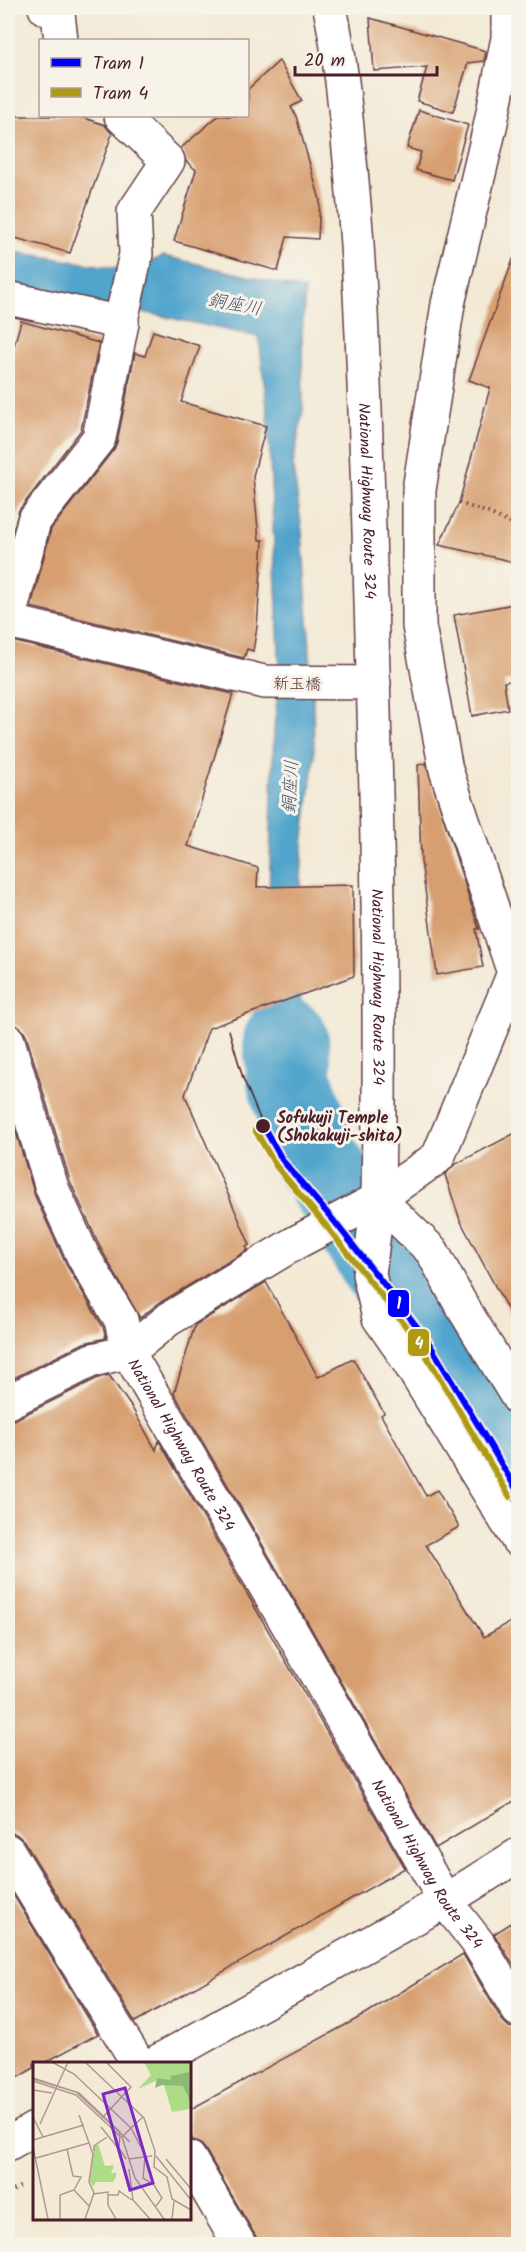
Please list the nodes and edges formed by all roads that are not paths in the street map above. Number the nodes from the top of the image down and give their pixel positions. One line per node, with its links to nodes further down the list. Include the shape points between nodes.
1 (45, 8): 4 (main road, via 58,14)
2 (330, 8): 9 (main road, National Highway Route 324, via 340,57 357,223)
3 (508, 8): 10 (main road, via 508,38 448,304 418,490 418,626 446,770)
4 (61, 39)
5 (122, 117): 7 (main road, via 168,161 134,212 136,254)
6 (8, 298): 7 (main road)
7 (122, 320): 8 (main road, via 99,438 34,521)
8 (8, 621): 9 (main road, 新玉橋, via 264,682)
9 (374, 683): 12 (main road, National Highway Route 324, via 380,1069)
10 (516, 976): 12 (main road, via 438,1156)
11 (8, 1041): 13 (main road, via 52,1188 83,1256 121,1320)
12 (378, 1199): 13 (main road, National Highway Route 324, via 169,1319); 14 (main road, via 432,1251); 16 (main road, via 369,1274 378,1318)
13 (128, 1352): 15 (main road, via 92,1360); 19 (main road, National Highway Route 324)
14 (519, 1398)
15 (8, 1402)
16 (519, 1540)
17 (8, 1851): 21 (main road)
18 (519, 1855): 19 (main road)
19 (445, 1901): 20 (main road, National Highway Route 324, via 478,1943); 22 (main road)
20 (519, 2010)
21 (137, 2062)
22 (156, 2062)
23 (33, 2130): 24 (main road)
24 (8, 2144)
25 (190, 2160): 26 (main road)
26 (239, 2244)

